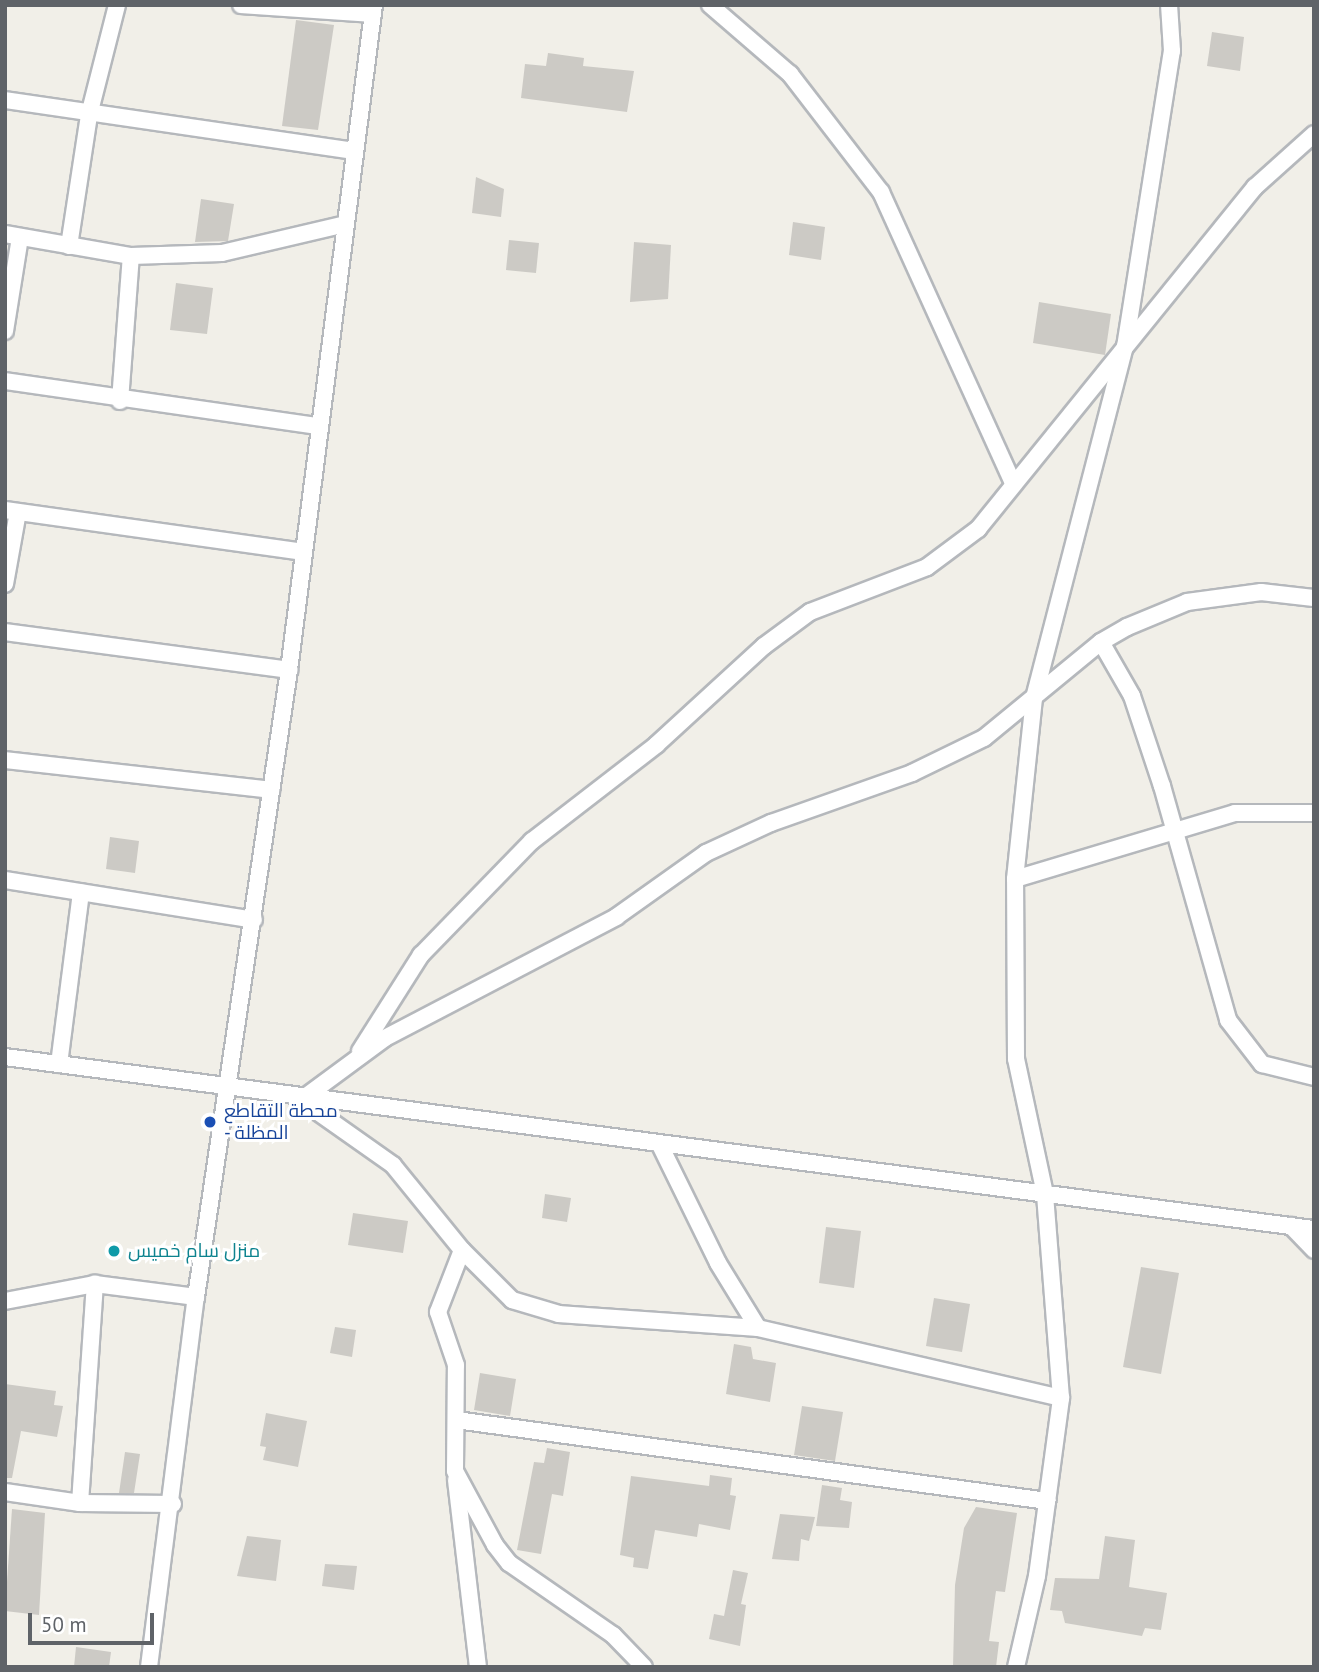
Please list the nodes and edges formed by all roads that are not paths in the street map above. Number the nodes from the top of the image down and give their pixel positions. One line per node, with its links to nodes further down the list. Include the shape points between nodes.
1 (117, 5): 7 (street)
2 (241, 5): 5 (street)
3 (710, 5): 19 (street, via 790,74 881,192)
4 (1169, 5): 15 (street, via 1172,51)
5 (373, 10): 9 (street)
6 (5, 100): 7 (street)
7 (89, 115): 9 (street); 12 (street)
8 (1314, 134): 15 (street, via 1255,187)
9 (353, 151): 10 (street)
10 (346, 224): 13 (street, via 248,250); 18 (street)
11 (13, 235): 12 (street); 14 (street)
12 (69, 246): 13 (street)
13 (131, 256): 17 (street)
14 (5, 331)
15 (1125, 347): 19 (street); 27 (street)
16 (5, 381): 17 (street)
17 (120, 401): 18 (street)
18 (319, 426): 21 (street)
19 (1013, 483): 37 (street, via 978,529 927,567 810,612 773,639 656,745 532,841 421,955)
20 (12, 511): 21 (street); 22 (street)
21 (302, 552): 26 (street)
22 (5, 584)
23 (1314, 598): 25 (street, via 1261,592 1187,602)
24 (5, 632): 26 (street)
25 (1101, 642): 27 (street); 31 (street, via 1132,696)
26 (289, 670): 29 (street)
27 (1034, 698): 32 (street); 37 (street, via 984,738 912,773 771,823 706,853 616,917 385,1038)
28 (5, 760): 29 (street)
29 (271, 790): 35 (street)
30 (1314, 813): 31 (street, via 1235,813)
31 (1175, 834): 32 (street, via 1153,835); 39 (street, via 1228,1020 1262,1063)
32 (1015, 879): 43 (street, via 1016,1059)
33 (5, 880): 34 (street)
34 (81, 892): 35 (street); 38 (street)
35 (254, 920): 40 (street)
36 (5, 1057): 38 (street)
37 (355, 1060): 41 (street)
38 (59, 1064): 40 (street)
39 (1314, 1077)
40 (229, 1089): 41 (street); 49 (street)
41 (301, 1100): 42 (street); 46 (street, via 393,1165)
42 (660, 1145): 43 (street); 51 (street, via 718,1263)
43 (1045, 1194): 44 (street); 52 (street)
44 (1291, 1226): 45 (street); 47 (street)
45 (1314, 1228)
46 (462, 1250): 51 (street, via 512,1300 559,1314); 53 (street, via 438,1312 456,1365)
47 (1314, 1250)
48 (95, 1284): 49 (street); 50 (street); 57 (street)
49 (197, 1297): 58 (street)
50 (5, 1301)
51 (758, 1328): 52 (street)
52 (1061, 1398): 56 (street)
53 (456, 1420): 54 (street); 56 (street)
54 (455, 1471): 60 (street); 61 (street, via 509,1563 613,1635)
55 (5, 1492): 57 (street)
56 (1047, 1501): 62 (street)
57 (80, 1503): 58 (street)
58 (173, 1504): 59 (street)
59 (149, 1667)
60 (478, 1667)
61 (643, 1667)
62 (1016, 1667)

